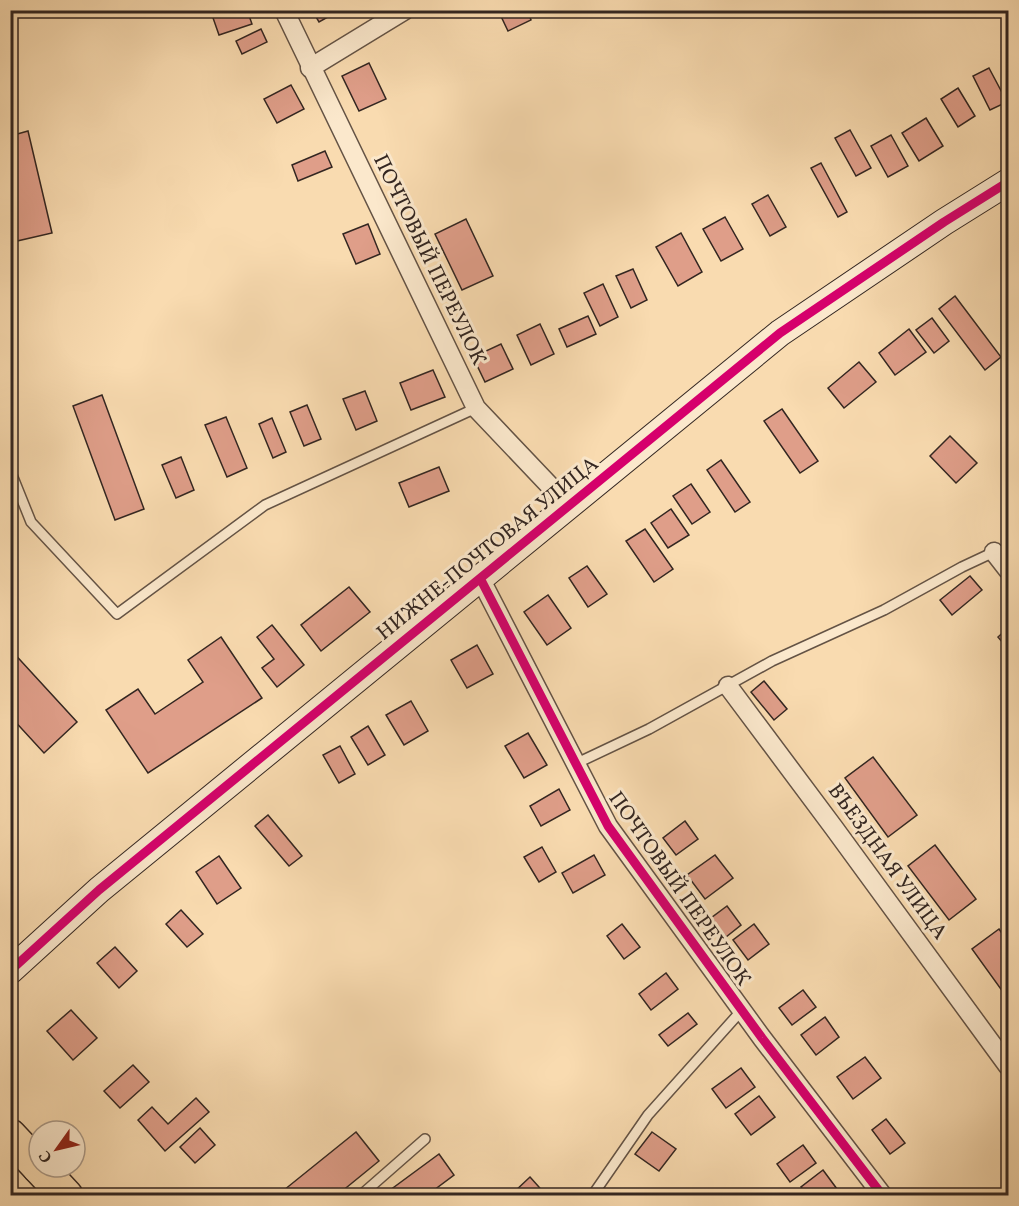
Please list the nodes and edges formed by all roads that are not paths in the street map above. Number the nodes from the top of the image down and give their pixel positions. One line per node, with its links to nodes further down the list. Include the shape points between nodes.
1 (284, 10): 3 (street, ПОЧТОВЫЙ ПЕРЕУЛОК)
2 (405, 10): 3 (street)
3 (310, 68): 5 (street, ПОЧТОВЫЙ ПЕРЕУЛОК)
4 (1008, 182): 7 (street, НИЖНЕ-ПОЧТОВАЯ УЛИЦА, via 780,333)
5 (476, 408): 6 (lane, via 265,505 117,614 31,522); 7 (street, ПОЧТОВЫЙ ПЕРЕУЛОК)
6 (10, 470)
7 (569, 506): 10 (street, НИЖНЕ-ПОЧТОВАЯ УЛИЦА)
8 (994, 552): 9 (street); 11 (lane)
9 (1008, 570)
10 (481, 580): 12 (street, ПОЧТОВЫЙ ПЕРЕУЛОК); 13 (street, НИЖНЕ-ПОЧТОВАЯ УЛИЦА, via 99,890)
11 (728, 686): 12 (lane); 15 (street, ВЪЕЗДНАЯ УЛИЦА)
12 (575, 764): 14 (street, ПОЧТОВЫЙ ПЕРЕУЛОК, via 608,826)
13 (10, 971)
14 (742, 1010): 22 (lane, via 648,1115); 23 (street, ПОЧТОВЫЙ ПЕРЕУЛОК)
15 (1008, 1066)
16 (10, 1136): 18 (highway)
17 (425, 1139): 21 (lane)
18 (27, 1154)
19 (50, 1179): 20 (highway)
20 (66, 1196)
21 (360, 1196)
22 (592, 1196)
23 (883, 1196)

